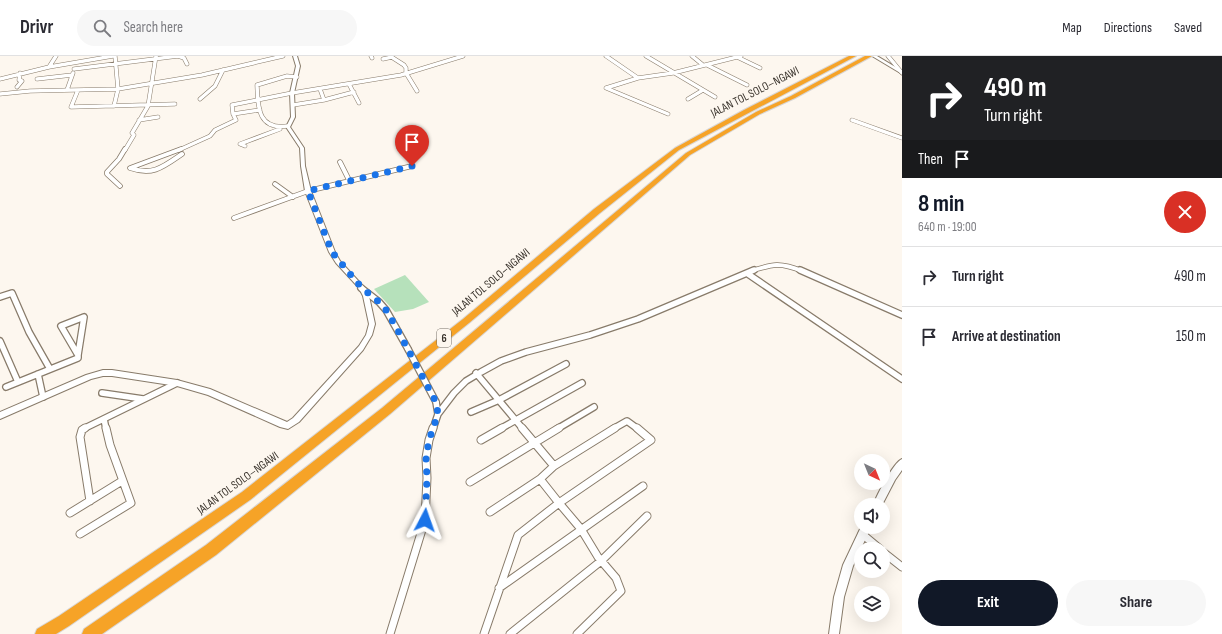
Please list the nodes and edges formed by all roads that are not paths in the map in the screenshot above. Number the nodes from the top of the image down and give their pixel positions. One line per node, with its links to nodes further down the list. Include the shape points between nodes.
1 (56, 56): 22 (street)
2 (114, 56): 18 (street); 20 (street)
3 (283, 56): 14 (street)
4 (295, 56): 31 (street, via 298,63)
5 (464, 56): 26 (street)
6 (606, 56): 32 (street)
7 (646, 56): 27 (street)
8 (692, 56): 21 (street)
9 (739, 56): 21 (street); 23 (street)
10 (853, 56): 128 (highway, JALAN TOL SOLO–NGAWI / 6, via 677,149 246,496)
11 (869, 56): 129 (highway, JALAN TOL SOLO–NGAWI / 6, via 758,113 688,154 386,411 211,550)
12 (874, 56): 28 (main road)
13 (888, 56): 28 (street)
14 (278, 57): 25 (street)
15 (392, 57): 17 (street); 26 (street, via 404,65)
16 (156, 58): 19 (street, via 181,56); 20 (street); 35 (street)
17 (383, 59)
18 (75, 62): 22 (street); 24 (street)
19 (187, 64)
20 (116, 65): 24 (street); 39 (street)
21 (705, 65): 27 (street); 37 (street)
22 (49, 67): 29 (street)
23 (760, 68)
24 (74, 69): 30 (street)
25 (224, 70): 35 (street); 49 (street, via 215,86)
26 (406, 73): 36 (street); 43 (street)
27 (673, 73): 32 (street); 44 (street)
28 (902, 73)
29 (20, 74): 33 (street); 38 (street, via 19,80 22,81)
30 (72, 75): 34 (street); 41 (street)
31 (297, 77): 46 (street); 51 (street, via 287,76 258,83)
32 (638, 78): 60 (street, via 606,88)
33 (0, 79)
34 (37, 80)
35 (152, 84): 39 (street); 57 (street)
36 (349, 84): 40 (street); 45 (street)
37 (747, 85)
38 (17, 87)
39 (118, 89): 42 (street); 56 (street)
40 (320, 89): 46 (street); 52 (street)
41 (67, 90): 42 (street); 47 (street)
42 (78, 90): 56 (street, via 71,107)
43 (417, 90)
44 (703, 90): 48 (street); 50 (street)
45 (354, 92): 52 (street); 53 (street)
46 (292, 93): 51 (street); 55 (street)
47 (0, 94)
48 (715, 97)
49 (200, 99)
50 (688, 99)
51 (258, 100): 58 (street); 59 (street, via 233,104)
52 (324, 100): 55 (street)
53 (359, 103)
54 (175, 104): 57 (street)
55 (293, 105): 64 (street, via 293,117)
56 (114, 106): 57 (street)
57 (148, 106): 62 (street)
58 (260, 110): 59 (street); 64 (street, via 267,124 280,128)
59 (233, 114): 65 (street, via 236,120 215,130)
60 (668, 114)
61 (158, 117): 62 (street)
62 (140, 120): 76 (street, via 119,159 107,172)
63 (852, 120): 66 (street)
64 (288, 127): 68 (street, via 240,144); 77 (street, via 302,150)
65 (210, 136): 67 (street); 69 (street)
66 (902, 138)
67 (215, 139)
68 (245, 146)
69 (186, 148): 70 (street); 71 (street)
70 (174, 152): 70 (street, via 132,168 130,168 144,173 158,170 182,154)
71 (193, 152)
72 (340, 162): 74 (street)
73 (412, 166): 74 (street)
74 (349, 180): 77 (street)
75 (276, 184): 78 (street)
76 (120, 186)
77 (308, 191): 78 (street); 81 (street, via 332,252)
78 (293, 197): 79 (street)
79 (234, 218)
80 (748, 274): 83 (street, via 774,265 787,265); 88 (street, via 624,323 503,360); 90 (street)
81 (361, 287): 92 (street, via 366,296 371,320 369,335 361,348 288,426 210,392); 101 (street, bridge, via 382,306 396,327 436,402)
82 (0, 297): 87 (street, via 12,293)
83 (902, 315)
84 (0, 340): 91 (street)
85 (78, 355): 85 (street, via 82,332 84,317 61,326); 87 (street, via 78,358)
86 (566, 364): 98 (street)
87 (50, 369): 89 (street)
88 (476, 373): 98 (street); 101 (street, via 460,385)
89 (38, 374): 91 (street); 96 (street)
90 (902, 379)
91 (18, 382): 94 (street)
92 (177, 383): 96 (street, via 103,373); 97 (street)
93 (582, 383): 104 (street)
94 (6, 386)
95 (102, 393): 97 (street)
96 (43, 397): 102 (street)
97 (143, 400): 103 (street)
98 (499, 400): 100 (street); 104 (street)
99 (594, 407): 106 (street)
100 (471, 412)
101 (438, 414): 130 (street, via 426,458 425,520)
102 (0, 416)
103 (104, 419): 110 (street); 114 (street, via 87,426 80,434)
104 (516, 420): 105 (street); 106 (street)
105 (481, 440)
106 (535, 443): 108 (street); 111 (street)
107 (902, 464): 113 (street)
108 (554, 466): 109 (street); 115 (street, via 624,421 651,439)
109 (540, 479): 115 (street); 116 (street)
110 (122, 482): 114 (street); 120 (street, via 130,503)
111 (470, 482)
112 (643, 486): 119 (street)
113 (881, 498)
114 (90, 500): 117 (street)
115 (559, 503): 119 (street); 127 (street, via 518,535)
116 (490, 512)
117 (70, 513)
118 (647, 516): 125 (street)
119 (581, 529): 125 (street); 127 (street)
120 (80, 534)
121 (863, 534): 134 (street, via 848,565 839,597)
122 (867, 534): 123 (street)
123 (874, 542)
124 (890, 558): 126 (street)
125 (601, 561): 132 (street); 133 (street, via 619,582 621,591)
126 (902, 567)
127 (499, 588): 131 (street)
128 (42, 634)
129 (89, 634)
130 (390, 634)
131 (484, 634)
132 (510, 634)
133 (577, 634)
134 (834, 634)

